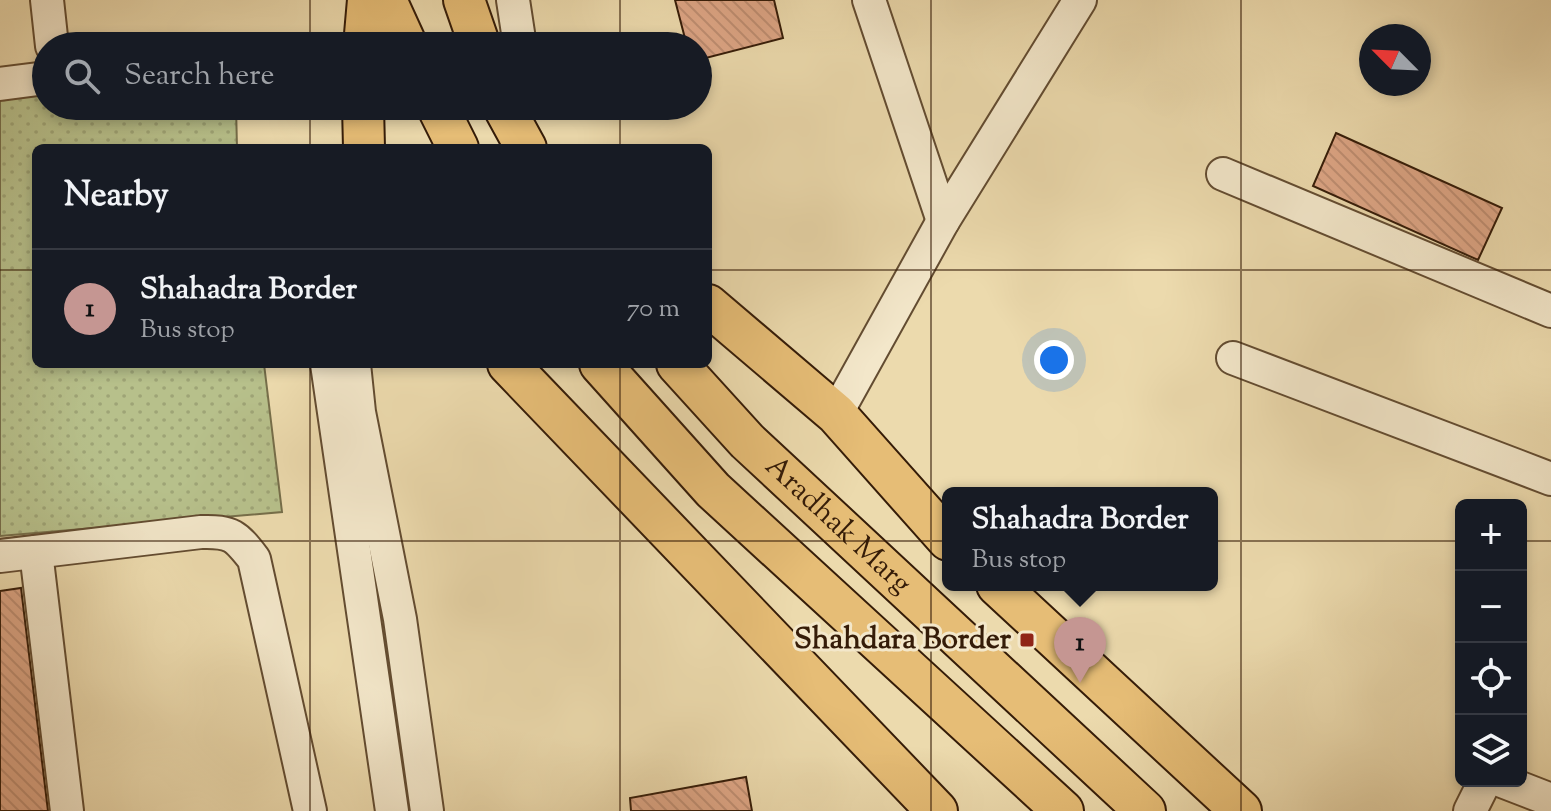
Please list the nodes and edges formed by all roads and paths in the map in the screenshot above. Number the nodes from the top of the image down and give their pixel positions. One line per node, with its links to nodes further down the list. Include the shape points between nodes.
1 (47, 0): 8 (street)
2 (368, 0): 9 (main road)
3 (386, 0): 10 (main road)
4 (464, 0): 11 (main road)
5 (513, 0): 12 (street)
6 (869, 0): 24 (street)
7 (1080, 0): 24 (street)
8 (50, 32)
9 (365, 32)
10 (401, 32)
11 (475, 32)
12 (518, 32)
13 (32, 80): 14 (street)
14 (0, 84)
15 (363, 120): 19 (main road)
16 (444, 120): 20 (main road)
17 (511, 120): 21 (main road)
18 (524, 120): 22 (street)
19 (364, 144)
20 (456, 144)
21 (524, 144)
22 (526, 144)
23 (1223, 174): 26 (street)
24 (943, 221): 33 (street)
25 (712, 308): 33 (main road)
26 (1551, 311)
27 (1233, 358): 34 (street)
28 (328, 368): 42 (street)
29 (354, 368): 39 (street)
30 (512, 368): 47 (main road)
31 (604, 368): 48 (main road, Aradhak Marg, via 713,490)
32 (681, 368): 49 (main road, Aradhak Marg, via 747,441)
33 (836, 414): 35 (main road)
34 (1551, 479)
35 (942, 533)
36 (36, 552): 37 (street); 44 (street); 45 (street, via 201,532 223,532 238,539 254,559)
37 (0, 556)
38 (1003, 591): 50 (main road)
39 (422, 774): 42 (street); 46 (street)
40 (1482, 787): 51 (street)
41 (1517, 787): 43 (street)
42 (390, 797)
43 (1551, 800)
44 (67, 811)
45 (310, 811)
46 (427, 811)
47 (937, 811)
48 (1063, 811)
49 (1145, 811)
50 (1241, 811)
51 (1470, 811)

